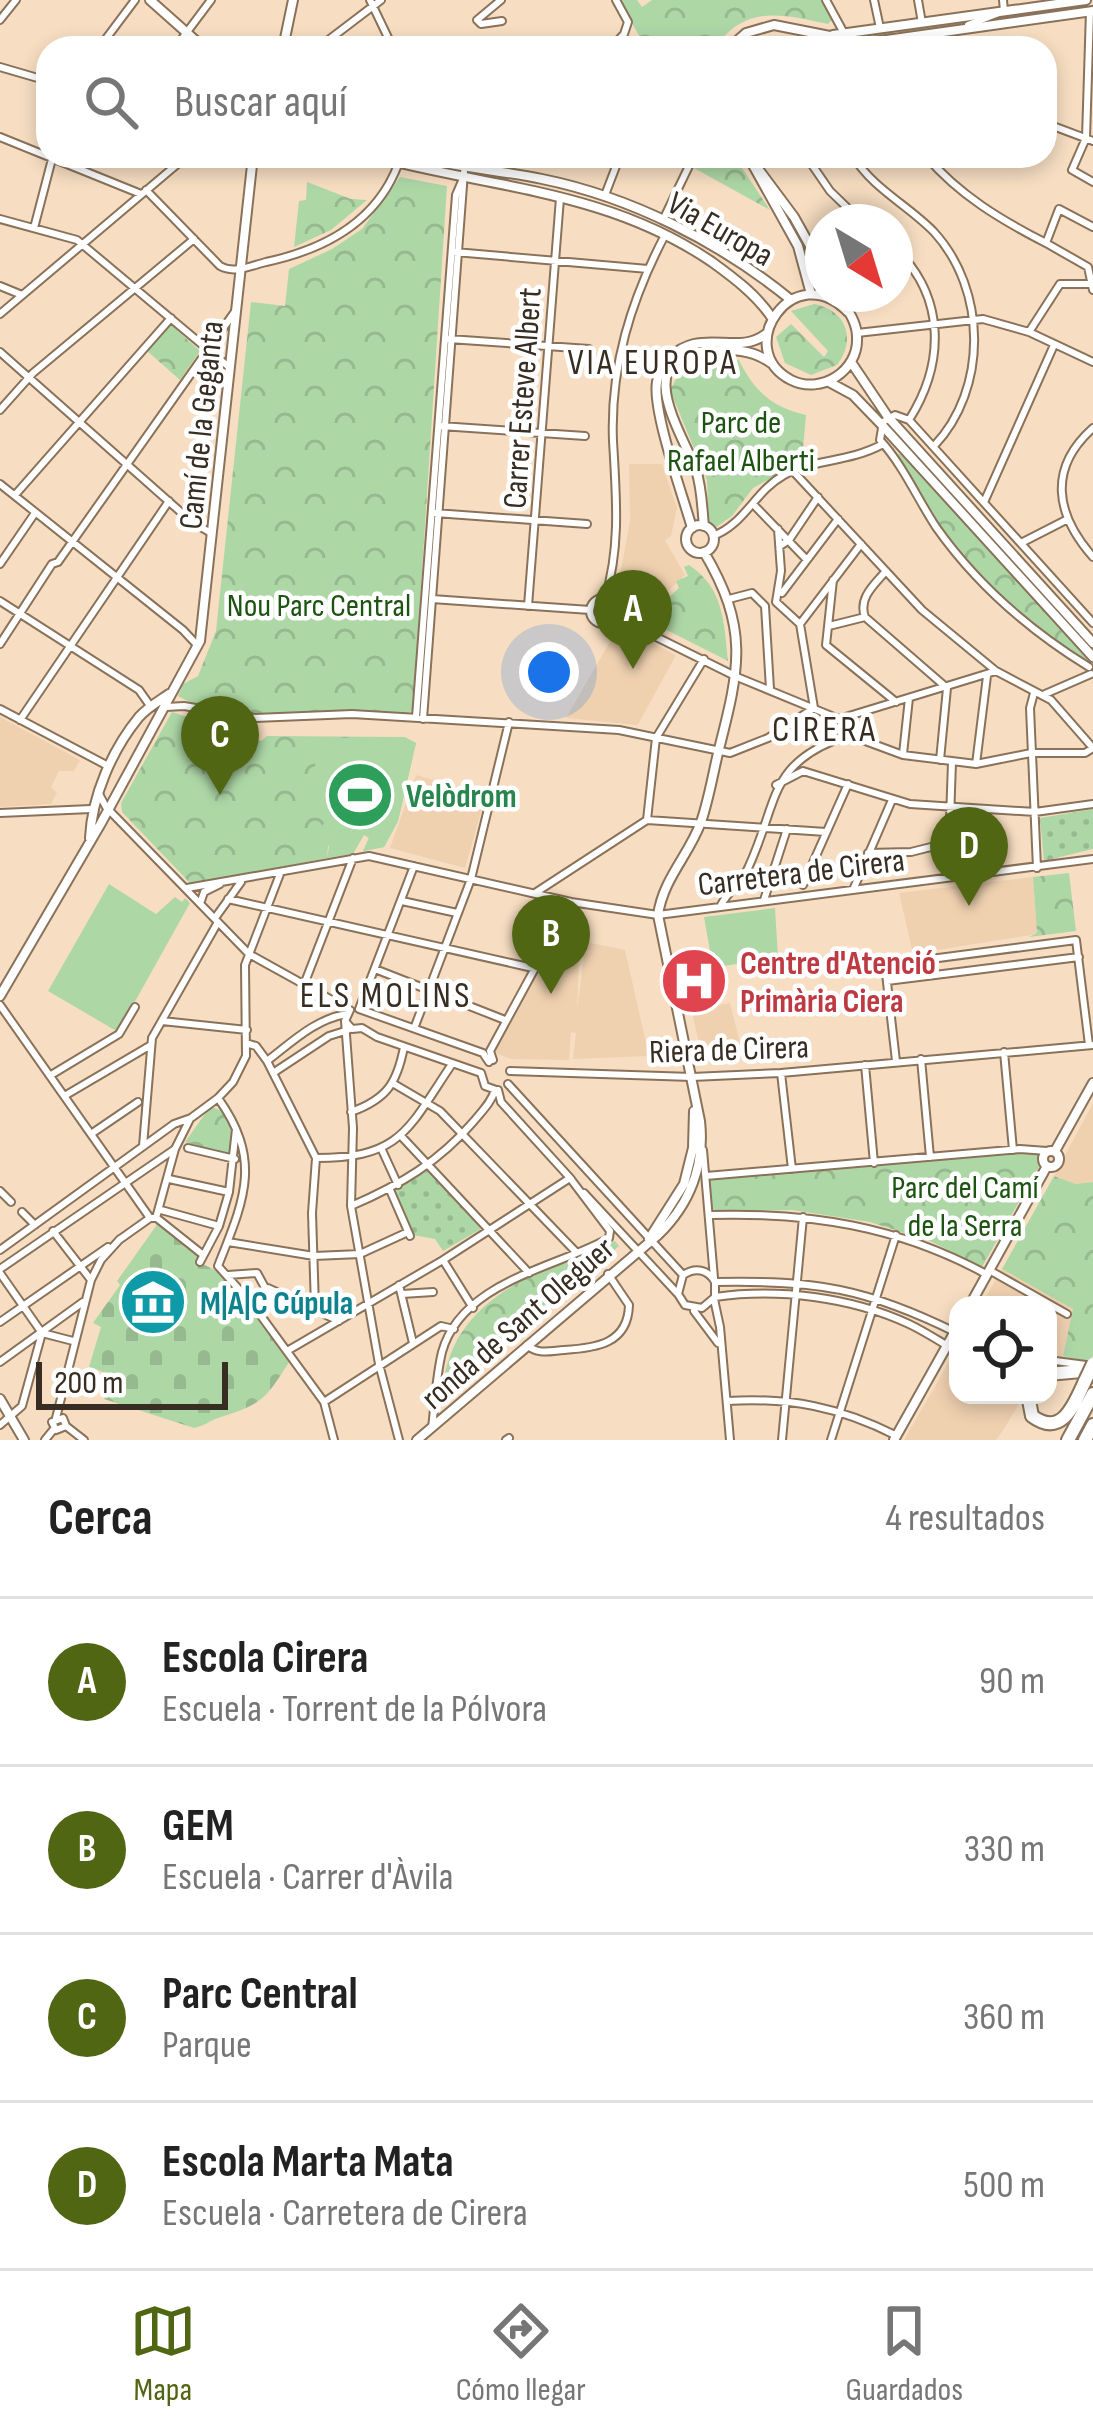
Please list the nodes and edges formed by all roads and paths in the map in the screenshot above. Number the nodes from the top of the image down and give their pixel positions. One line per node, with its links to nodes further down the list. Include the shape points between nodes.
1 (16, 0): 18 (street)
2 (135, 0): 26 (street)
3 (150, 0): 25 (street)
4 (211, 0): 25 (street)
5 (293, 0): 29 (street)
6 (380, 0): 13 (street)
7 (501, 0): 19 (street, via 477,20)
8 (616, 0): 32 (street, via 628,22)
9 (826, 0): 17 (street)
10 (874, 0): 21 (street)
11 (918, 0): 20 (street)
12 (1086, 0): 14 (street)
13 (371, 3): 30 (street); 31 (street)
14 (1036, 3): 15 (street)
15 (1004, 5): 20 (street); 22 (street, via 998,16)
16 (1092, 11): 22 (street); 39 (street)
17 (834, 15): 24 (street, via 833,28); 36 (street)
18 (0, 20)
19 (502, 20)
20 (922, 23): 21 (street)
21 (880, 28): 37 (street)
22 (949, 29): 38 (street)
23 (802, 30): 24 (street); 33 (street, via 781,25); 34 (street)
24 (819, 32): 35 (street)
25 (187, 33): 27 (street); 28 (street)
26 (108, 36)
27 (185, 36)
28 (190, 36)
29 (286, 36)
30 (332, 36)
31 (387, 36)
32 (622, 36)
33 (743, 36)
34 (836, 36)
35 (838, 36)
36 (847, 36)
37 (854, 36)
38 (870, 36)
39 (1091, 55): 44 (street)
40 (0, 67): 41 (street)
41 (36, 78)
42 (1057, 128): 44 (street)
43 (0, 137): 45 (street)
44 (1089, 140): 62 (street, via 1072,170)
45 (36, 152)
46 (49, 168): 70 (street)
47 (79, 168): 63 (street)
48 (172, 168): 63 (street)
49 (253, 168): 79 (street, Camí de la Geganta)
50 (396, 168): 79 (street, via 376,205 343,235)
51 (428, 168): 61 (street, Via Europa)
52 (465, 168): 61 (street)
53 (478, 168): 65 (street, Via Europa)
54 (615, 168): 65 (street)
55 (688, 168): 68 (street)
56 (756, 168): 78 (street)
57 (758, 168): 73 (street)
58 (814, 168): 66 (street)
59 (860, 168): 93 (street, via 950,252)
60 (939, 168): 74 (street, via 1003,221)
61 (463, 178): 64 (street, Via Europa); 76 (street, via 455,195)
62 (1093, 182)
63 (143, 192): 72 (street); 75 (street)
64 (560, 194): 71 (street, Via Europa); 77 (street, Carrer Esteve Albert)
65 (605, 195): 68 (street, Via Europa)
66 (844, 204)
67 (0, 219): 70 (street)
68 (663, 220): 87 (street, Via Europa)
69 (1093, 226): 74 (street, via 1059,209)
70 (34, 228): 75 (street)
71 (665, 234): 80 (street); 92 (street, Via Europa, via 728,273)
72 (194, 239): 79 (street, via 228,271); 83 (street)
73 (805, 239)
74 (1046, 243): 84 (street, via 1088,267)
75 (83, 244): 83 (street); 85 (street)
76 (455, 252): 77 (street); 98 (street)
77 (555, 260): 80 (street); 100 (street, Carrer Esteve Albert)
78 (805, 262)
79 (241, 268): 88 (street, Camí de la Geganta)
80 (648, 268): 155 (street, via 619,352 614,570)
81 (913, 269): 94 (street)
82 (0, 286): 85 (street)
83 (134, 287): 91 (street); 110 (street)
84 (1091, 287): 95 (street, via 1060,284)
85 (22, 295): 90 (street)
86 (805, 295): 87 (street)
87 (790, 299): 92 (street)
88 (236, 310): 103 (street); 109 (street, Camí de la Geganta)
89 (848, 312): 97 (street)
90 (0, 314)
91 (171, 318): 103 (street); 114 (street)
92 (772, 318): 96 (street)
93 (973, 319): 94 (street); 95 (street); 122 (street, via 968,386)
94 (936, 323): 97 (street); 115 (street, via 933,369)
95 (1028, 332): 99 (street)
96 (767, 333): 108 (street); 139 (street, via 751,343 684,347 660,374 658,406)
97 (857, 334): 106 (street)
98 (448, 339): 100 (street); 116 (street)
99 (1054, 345): 105 (street); 130 (street)
100 (550, 346): 102 (street); 118 (street, Carrer Esteve Albert)
101 (1093, 346): 105 (street)
102 (589, 349)
103 (206, 350): 109 (street); 124 (street)
104 (0, 352): 110 (street)
105 (1084, 358): 107 (street)
106 (851, 362): 111 (street); 113 (street)
107 (1093, 362)
108 (775, 366): 111 (street, via 796,382); 138 (street, via 748,352 698,351 668,376 665,400 697,474)
109 (230, 368): 141 (street, Camí de la Geganta)
110 (28, 377): 112 (street); 114 (street)
111 (829, 382): 113 (street)
112 (0, 410)
113 (885, 420): 115 (street); 120 (street); 121 (street)
114 (78, 422): 124 (street); 127 (street)
115 (910, 422): 121 (street); 122 (street)
116 (441, 426): 118 (street); 133 (street)
117 (1093, 428): 136 (street, via 1067,462)
118 (544, 434): 119 (street); 135 (street, Carrer Esteve Albert)
119 (586, 436)
120 (883, 444): 123 (street); 125 (street)
121 (908, 445): 123 (street); 168 (street); 173 (street)
122 (934, 446): 130 (street)
123 (892, 450): 173 (street, via 974,575 1028,626)
124 (126, 465): 129 (street); 144 (street)
125 (793, 470): 128 (street); 131 (street)
126 (0, 484): 127 (street)
127 (15, 496): 132 (street)
128 (818, 497): 134 (street); 143 (street)
129 (169, 501): 141 (street); 153 (street)
130 (984, 502): 145 (street)
131 (753, 504): 140 (street); 142 (street)
132 (35, 513): 144 (street); 151 (street)
133 (434, 513): 135 (street); 157 (street)
134 (838, 519): 146 (street); 150 (street)
135 (537, 520): 137 (street); 160 (street, Carrer Esteve Albert)
136 (1066, 520): 145 (street); 149 (street)
137 (587, 524)
138 (704, 526): 139 (street); 142 (street)
139 (692, 528): 148 (street, via 688,547)
140 (778, 529): 143 (street); 147 (street)
141 (212, 533): 171 (street, Camí de la Geganta)
142 (713, 536): 148 (street)
143 (789, 540): 147 (street); 150 (street)
144 (73, 541): 153 (street); 162 (street)
145 (1021, 543): 165 (street)
146 (861, 544): 152 (street); 154 (street)
147 (780, 546): 158 (street)
148 (704, 552): 156 (street)
149 (1093, 557)
150 (807, 560): 158 (street)
151 (0, 564)
152 (886, 571): 164 (street, via 865,596); 174 (street)
153 (117, 578): 170 (street); 171 (street)
154 (832, 580): 166 (street); 167 (street)
155 (604, 598): 161 (street); 163 (street)
156 (729, 598): 176 (street); 178 (street, via 752,593 764,606)
157 (428, 599): 160 (street); 188 (street)
158 (778, 599): 166 (street)
159 (0, 601): 162 (street)
160 (528, 606): 161 (street)
161 (590, 610): 163 (street, via 600,623)
162 (21, 614): 169 (street); 170 (street)
163 (614, 616): 172 (street)
164 (865, 617): 167 (street); 177 (street)
165 (1093, 623)
166 (800, 624): 186 (street)
167 (829, 626): 182 (street, via 826,645)
168 (1093, 643)
169 (0, 644)
170 (70, 645): 183 (street); 190 (street)
171 (198, 646): 179 (street, Camí de la Geganta)
172 (704, 659): 176 (street); 194 (street)
173 (1092, 664): 180 (street)
174 (996, 671): 175 (street); 180 (street)
175 (987, 676): 177 (street); 202 (street)
176 (737, 677): 178 (street); 197 (street)
177 (946, 688): 181 (street); 200 (street)
178 (770, 689): 186 (street)
179 (172, 692): 183 (street); 184 (street); 185 (street, Camí de la Geganta)
180 (1039, 694): 196 (street); 198 (street, via 1030,708)
181 (909, 698): 182 (street); 199 (street)
182 (896, 702): 189 (street)
183 (152, 706): 191 (street); 203 (street)
184 (184, 706): 185 (street); 188 (street, via 255,718)
185 (166, 707): 195 (street, Camí de la Geganta)
186 (814, 708): 189 (street); 197 (street, via 768,738)
187 (0, 710): 190 (street)
188 (419, 719): 192 (street)
189 (839, 719): 193 (street)
190 (20, 720): 203 (street)
191 (152, 722): 195 (street); 208 (street)
192 (509, 722): 194 (street); 232 (street)
193 (849, 735): 199 (street); 206 (street, via 805,757)
194 (656, 738): 197 (street); 216 (street)
195 (143, 747): 208 (street)
196 (1093, 748): 198 (street)
197 (719, 750): 217 (street)
198 (1031, 753): 202 (street); 215 (street)
199 (903, 755): 200 (street)
200 (940, 760): 201 (street)
201 (952, 762): 202 (street); 211 (street)
202 (976, 764)
203 (110, 767): 204 (street)
204 (104, 779): 207 (street); 212 (street)
205 (848, 784): 206 (street, via 803,771); 209 (street); 220 (street)
206 (776, 785): 218 (street)
207 (100, 791): 208 (street, via 106,798); 213 (street)
208 (118, 793): 213 (street)
209 (893, 798): 211 (street); 224 (street)
210 (1093, 804): 215 (street)
211 (949, 807): 215 (street); 223 (street)
212 (91, 809): 214 (street); 222 (street)
213 (109, 810): 222 (street); 235 (street)
214 (0, 812)
215 (1035, 812): 228 (street)
216 (647, 820): 217 (street); 237 (street)
217 (700, 824): 218 (street); 246 (street, via 661,894)
218 (762, 826): 219 (street); 243 (street, via 749,866)
219 (787, 829): 220 (street); 239 (street)
220 (826, 832): 234 (street)
221 (982, 837): 223 (street)
222 (90, 839): 260 (street)
223 (948, 841): 224 (street); 230 (street)
224 (868, 853): 236 (street)
225 (353, 858): 227 (street, Carretera de Cirera); 229 (street, Carretera de Cirera); 248 (street)
226 (1093, 859): 228 (street, Carretera de Cirera)
227 (413, 866): 232 (street, Carretera de Cirera); 240 (street)
228 (1037, 868): 230 (street, Carretera de Cirera)
229 (280, 872): 231 (street, Carretera de Cirera); 244 (street)
230 (947, 877): 236 (street, Carretera de Cirera)
231 (244, 879): 233 (street, Carretera de Cirera); 238 (street)
232 (471, 879): 237 (street, Carretera de Cirera); 245 (street)
233 (223, 882): 235 (street, Carretera de Cirera); 241 (street)
234 (803, 885)
235 (187, 888): 241 (street)
236 (853, 890): 239 (street, Carretera de Cirera)
237 (535, 893): 242 (street, Carretera de Cirera)
238 (228, 899): 244 (street); 247 (street)
239 (764, 900): 243 (street, Carretera de Cirera)
240 (402, 901): 245 (street); 249 (street)
241 (201, 902): 247 (street)
242 (571, 902): 246 (street, Carretera de Cirera); 254 (street)
243 (721, 905): 246 (street, Carretera de Cirera)
244 (268, 908): 248 (street); 252 (street)
245 (458, 913): 250 (street)
246 (658, 915): 285 (street)
247 (217, 920): 252 (street); 264 (street)
248 (329, 922): 249 (street); 258 (street)
249 (387, 934): 250 (street); 256 (street)
250 (445, 948): 254 (street); 259 (street)
251 (985, 952): 253 (street, via 1076,940); 255 (street); 257 (street, via 885,965)
252 (249, 954): 258 (street); 267 (street)
253 (1079, 957): 255 (street); 270 (street)
254 (533, 968): 263 (street)
255 (987, 968): 257 (street)
256 (375, 969): 259 (street); 262 (street)
257 (887, 981): 277 (street)
258 (305, 982): 262 (street)
259 (429, 989): 263 (street); 265 (street)
260 (0, 1000): 284 (street)
261 (135, 1007): 284 (street, via 119,1034)
262 (352, 1018): 265 (street); 266 (street); 266 (street, via 367,1022); 274 (street, via 330,1016); 281 (street); 295 (street)
263 (506, 1020): 276 (street)
264 (162, 1021): 267 (street); 269 (street)
265 (415, 1026): 276 (street)
266 (362, 1028): 271 (street)
267 (247, 1030): 268 (street)
268 (248, 1043): 273 (street); 274 (street)
269 (151, 1045): 290 (street); 301 (street)
270 (1091, 1045): 272 (street, Riera de Cirera)
271 (404, 1047): 278 (street); 287 (street)
272 (1004, 1051): 275 (street, Riera de Cirera); 306 (street)
273 (245, 1056): 274 (street); 291 (street)
274 (265, 1058): 281 (street)
275 (921, 1059): 277 (street, Riera de Cirera); 310 (street)
276 (491, 1061): 280 (street); 282 (street)
277 (896, 1061): 279 (street, Riera de Cirera)
278 (452, 1064): 282 (street); 292 (street)
279 (865, 1064): 283 (street, Riera de Cirera); 312 (street)
280 (510, 1071): 285 (street, Riera de Cirera); 288 (street)
281 (274, 1072): 309 (street)
282 (481, 1072): 289 (street)
283 (781, 1073): 285 (street, Riera de Cirera); 315 (street)
284 (51, 1076): 290 (street)
285 (692, 1077): 294 (street)
286 (1093, 1083): 307 (street)
287 (394, 1084): 292 (street); 295 (street)
288 (508, 1084): 289 (street); 336 (street)
289 (496, 1090): 299 (street); 317 (street)
290 (65, 1096): 298 (street)
291 (218, 1098): 296 (street); 297 (street)
292 (427, 1101): 299 (street); 300 (street)
293 (138, 1102): 298 (street)
294 (695, 1104): 302 (street); 336 (street, ronda de Sant Oleguer, via 684,1184)
295 (352, 1112): 308 (street)
296 (191, 1118): 301 (street); 304 (street)
297 (236, 1124): 311 (street); 337 (street, via 244,1196)
298 (92, 1134): 314 (street)
299 (462, 1134): 313 (street); 324 (street)
300 (402, 1137): 305 (street); 313 (street)
301 (143, 1147): 314 (street)
302 (703, 1147): 316 (street); 336 (street, ronda de Sant Oleguer, via 681,1208)
303 (188, 1148): 311 (street)
304 (176, 1149): 318 (street); 319 (street)
305 (381, 1150): 308 (street); 320 (street)
306 (1013, 1150): 307 (street); 310 (street)
307 (1051, 1151): 346 (street, via 1059,1162 1047,1166)
308 (350, 1157): 309 (street); 325 (street)
309 (316, 1158): 342 (street)
310 (930, 1158): 312 (street)
311 (235, 1160): 322 (street)
312 (874, 1163): 315 (street)
313 (429, 1166): 320 (street); 332 (street)
314 (115, 1169): 319 (street); 330 (street)
315 (792, 1169): 316 (street)
316 (706, 1176): 328 (street)
317 (571, 1178): 324 (street); 339 (street); 340 (street, via 610,1235)
318 (169, 1179): 322 (street); 327 (street)
319 (124, 1181): 327 (street); 333 (street)
320 (394, 1187): 325 (street); 341 (street, via 409,1234)
321 (0, 1192): 323 (street)
322 (229, 1192): 331 (street)
323 (11, 1202)
324 (530, 1204): 332 (street); 340 (street)
325 (351, 1206): 341 (street)
326 (22, 1212): 330 (street)
327 (156, 1215): 331 (street); 331 (street, via 201,1258); 335 (street)
328 (709, 1215): 329 (street); 352 (street)
329 (803, 1216): 334 (street); 353 (street)
330 (35, 1225): 338 (street)
331 (219, 1226)
332 (490, 1230): 343 (street); 347 (street)
333 (53, 1231): 344 (street); 345 (street)
334 (896, 1235): 346 (street); 361 (street)
335 (119, 1239): 344 (street); 351 (street)
336 (648, 1241): 339 (street, ronda de Sant Oleguer); 349 (street)
337 (228, 1242): 342 (street); 350 (street, via 218,1266)
338 (0, 1250)
339 (637, 1250): 348 (street, ronda de Sant Oleguer); 357 (street)
340 (575, 1251): 347 (street)
341 (360, 1254): 342 (street); 363 (street)
342 (314, 1256): 366 (street)
343 (443, 1261): 355 (street); 367 (street)
344 (80, 1267): 351 (street); 365 (street)
345 (0, 1271): 365 (street)
346 (988, 1272): 359 (street); 370 (street)
347 (529, 1273): 367 (street)
348 (608, 1274): 379 (street, ronda de Sant Oleguer); 379 (street, via 629,1305 616,1336 596,1348 536,1352)
349 (683, 1275): 352 (street, via 696,1269); 357 (street)
350 (226, 1276): 354 (street, via 257,1273); 364 (street)
351 (91, 1280): 362 (street)
352 (715, 1280): 353 (street); 360 (street)
353 (798, 1281): 358 (street); 361 (street)
354 (268, 1288): 364 (street); 366 (street)
355 (400, 1290): 356 (street); 363 (street); 377 (street)
356 (434, 1292)
357 (678, 1294): 368 (street)
358 (796, 1295): 360 (street); 369 (street); 389 (street)
359 (975, 1296)
360 (714, 1298): 368 (street); 381 (street)
361 (878, 1298): 369 (street); 373 (street)
362 (83, 1302): 375 (street); 376 (street)
363 (368, 1304): 371 (street); 385 (street)
364 (253, 1305): 382 (street)
365 (23, 1306): 372 (street); 375 (street)
366 (315, 1307): 371 (street)
367 (473, 1308): 374 (street)
368 (692, 1308): 381 (street)
369 (873, 1311): 380 (street); 393 (street)
370 (1067, 1314)
371 (339, 1321): 382 (street)
372 (0, 1322)
373 (949, 1328)
374 (454, 1329): 377 (street, via 445,1324); 399 (street, via 443,1348)
375 (42, 1333): 376 (street); 383 (street); 394 (street, via 24,1402)
376 (73, 1341): 395 (street)
377 (412, 1343): 385 (street)
378 (949, 1343): 380 (street)
379 (526, 1345): 399 (street, ronda de Sant Oleguer)
380 (947, 1346): 401 (street)
381 (721, 1349): 390 (street)
382 (287, 1351): 391 (street)
383 (0, 1362)
384 (1057, 1363): 387 (street)
385 (379, 1364): 391 (street); 406 (street)
386 (1057, 1374): 387 (highway)
387 (1091, 1375): 392 (highway, via 1057,1423 1035,1419); 411 (highway)
388 (0, 1399): 394 (street)
389 (787, 1400): 390 (street); 393 (street); 409 (street)
390 (727, 1401): 408 (street)
391 (324, 1402): 405 (street)
392 (1027, 1404)
393 (840, 1410): 401 (street); 410 (street)
394 (10, 1418): 396 (street); 402 (street)
395 (56, 1418): 398 (street); 400 (street)
396 (0, 1425)
397 (1093, 1425): 412 (highway)
398 (66, 1426): 400 (street); 404 (street)
399 (432, 1428): 407 (street, ronda de Sant Oleguer)
400 (55, 1429): 403 (street)
401 (896, 1438)
402 (24, 1440)
403 (45, 1440)
404 (84, 1440)
405 (334, 1440)
406 (399, 1440)
407 (417, 1440)
408 (730, 1440)
409 (782, 1440)
410 (831, 1440)
411 (1068, 1440)
412 (1085, 1440)

